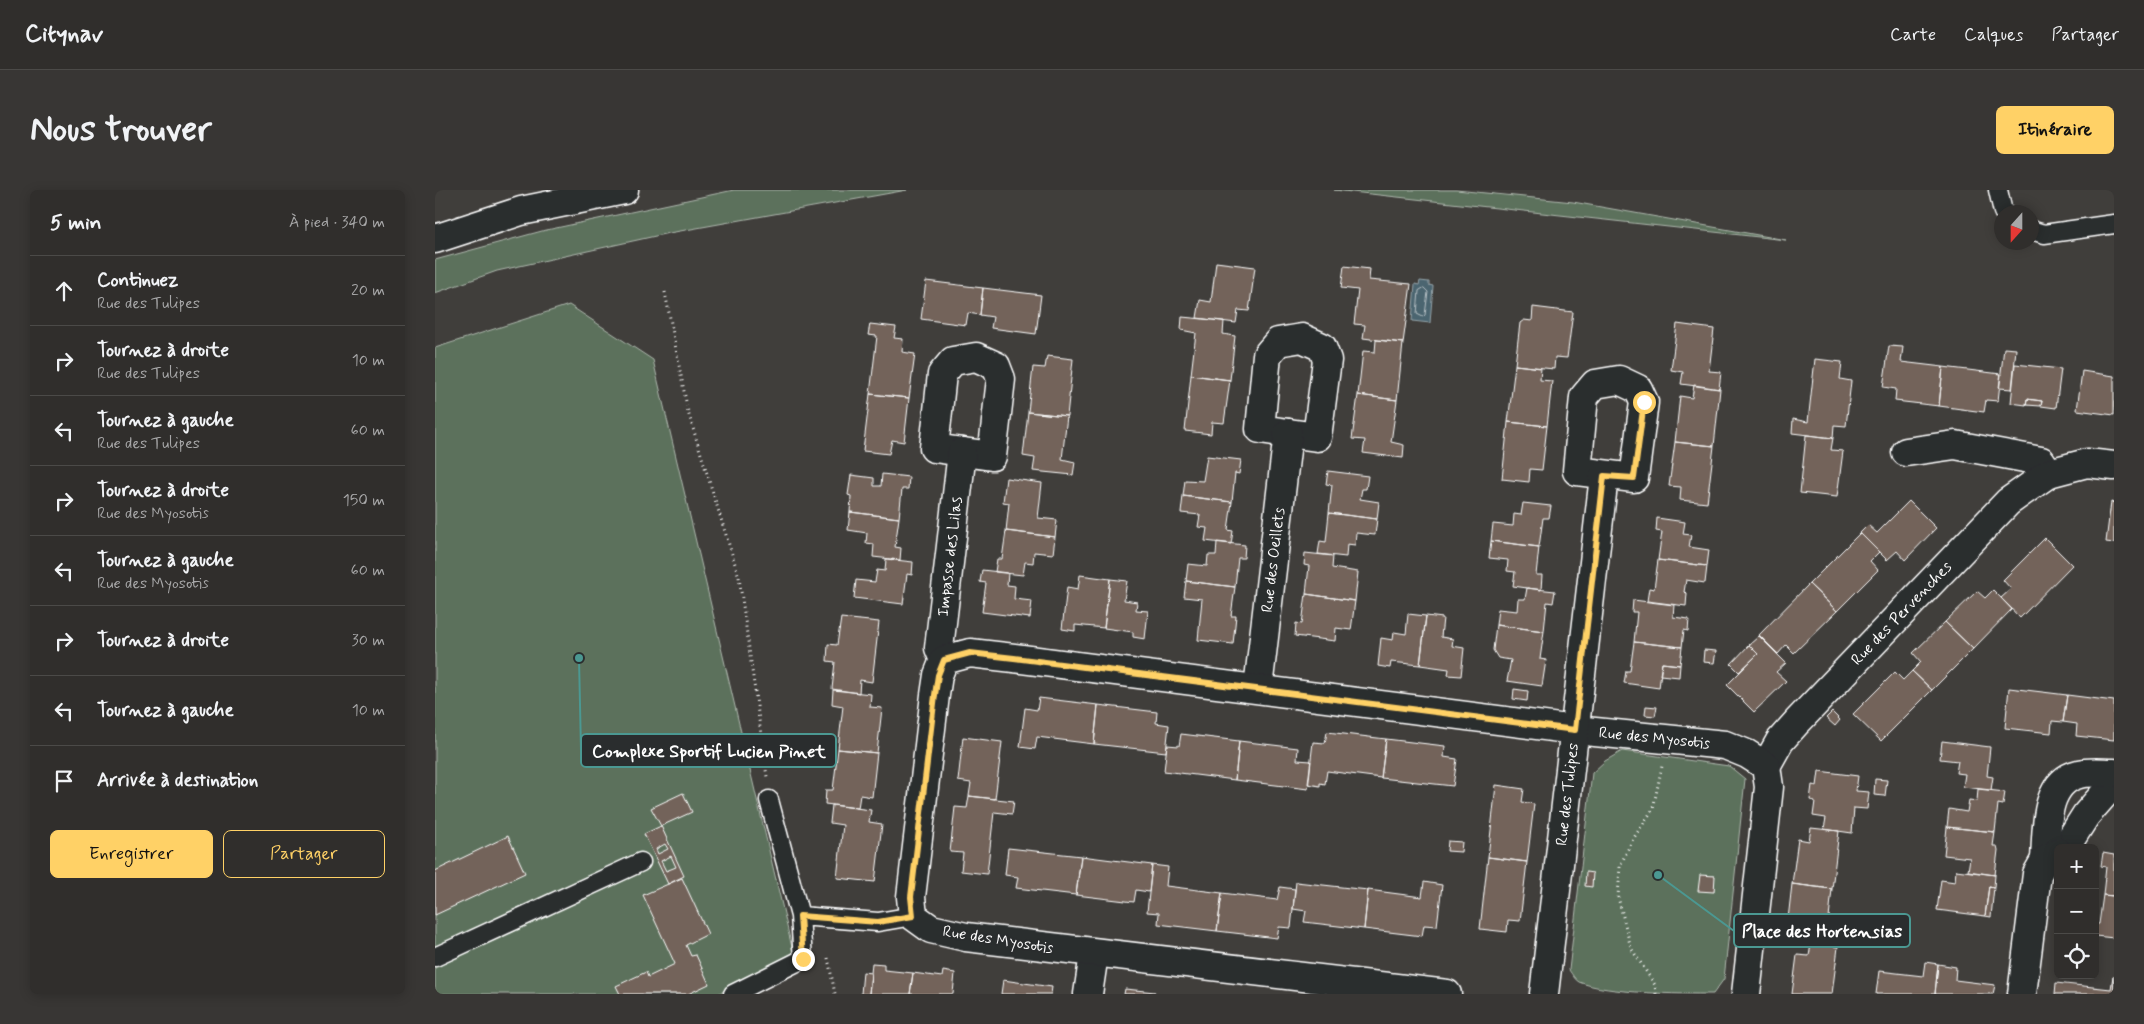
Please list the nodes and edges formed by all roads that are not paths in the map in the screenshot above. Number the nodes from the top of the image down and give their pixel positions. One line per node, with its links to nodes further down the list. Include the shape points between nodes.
1 (624, 190): 6 (street, via 521,211)
2 (1998, 190): 3 (lane)
3 (2001, 205)
4 (2114, 224): 5 (lane)
5 (2039, 232)
6 (435, 239)
7 (1288, 433): 14 (street, Rue des Oeillets)
8 (962, 452): 13 (street, Impasse des Lilas, via 939,648)
9 (1907, 452): 11 (street, via 1955,445 2041,461)
10 (2114, 466): 11 (street, Rue des Pervenches, via 2087,463)
11 (2049, 473): 16 (street, Rue des Pervenches, via 2008,502 1779,741)
12 (1604, 476): 15 (street, Rue des Tulipes)
13 (944, 660): 14 (street, Rue des Myosotis, via 970,653); 25 (street, via 938,675 932,714 911,897)
14 (1258, 688): 15 (street, Rue des Myosotis)
15 (1575, 730): 16 (street, Rue des Myosotis, via 1725,745); 32 (street, Rue des Tulipes)
16 (1766, 766): 33 (street, via 1769,787)
17 (2114, 773): 20 (street, via 2079,774 2063,782 2051,799)
18 (2114, 783): 21 (street)
19 (769, 800): 24 (lane)
20 (2055, 844)
21 (2063, 844)
22 (2054, 855): 34 (street, via 2037,874)
23 (641, 862): 27 (lane)
24 (800, 916): 25 (lane, via 878,922); 29 (lane, via 803,959)
25 (913, 916): 26 (street, Rue des Myosotis, via 931,929 967,938)
26 (1094, 954): 28 (street, Rue des Myosotis); 30 (street)
27 (435, 957)
28 (1411, 992): 31 (street, Rue des Myosotis)
29 (733, 994)
30 (1088, 994)
31 (1447, 994)
32 (1544, 994)
33 (1745, 994)
34 (2022, 994)

